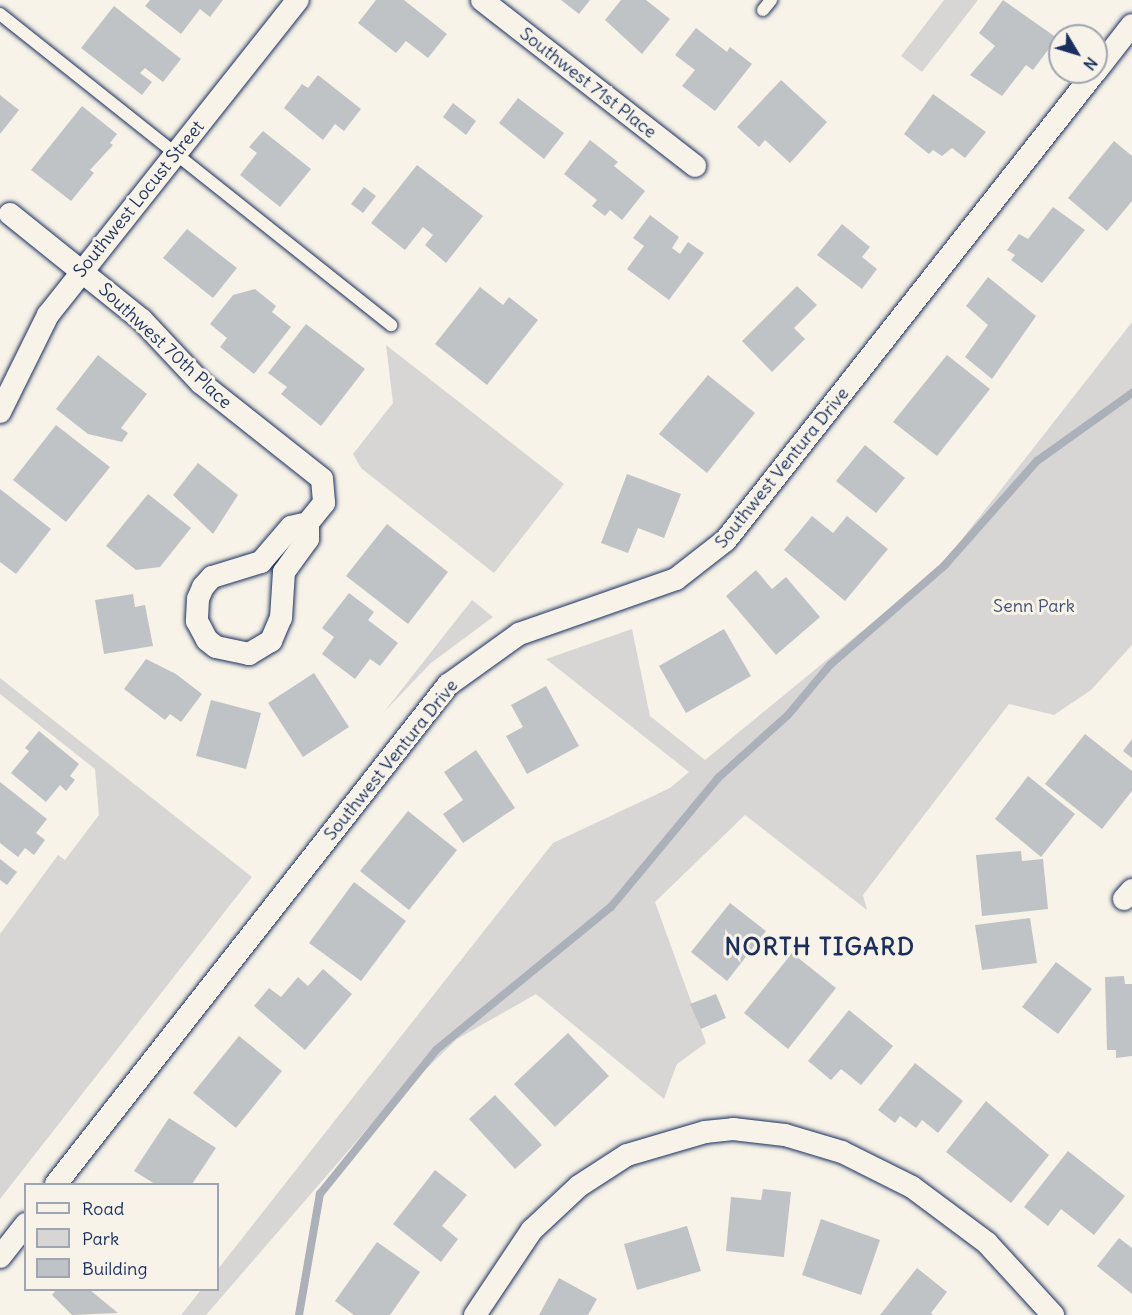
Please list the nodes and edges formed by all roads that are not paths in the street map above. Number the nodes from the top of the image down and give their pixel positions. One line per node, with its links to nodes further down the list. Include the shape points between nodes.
1 (298, 0): 9 (street, Southwest Locust Street)
2 (482, 0): 10 (street, Southwest 71st Place)
3 (771, 0): 4 (lane)
4 (763, 10)
5 (0, 14): 9 (lane)
6 (1132, 25): 7 (street, Southwest Ventura Drive)
7 (1108, 56)
8 (1087, 84): 16 (street, Southwest Ventura Drive, via 726,540 676,579 519,634 448,684)
9 (177, 152): 12 (street, Southwest Locust Street); 13 (lane)
10 (695, 166)
11 (10, 214): 12 (street, Southwest 70th Place)
12 (82, 270): 14 (street, Southwest Locust Street, via 48,315); 15 (street, Southwest 70th Place, via 142,320 201,383 322,479 324,503)
13 (391, 325)
14 (0, 412)
15 (308, 523): 15 (street, Southwest 70th Place, via 291,527 261,562 212,577 203,587 197,621 207,640 216,647 249,654 271,641 281,618 284,572 308,539)
16 (58, 1183)
17 (24, 1227): 18 (street)
18 (0, 1257)
19 (475, 1315): 20 (street, via 532,1230 579,1186 627,1155 705,1132 733,1129 784,1135 842,1152 912,1187 987,1243)
20 (1053, 1315)

